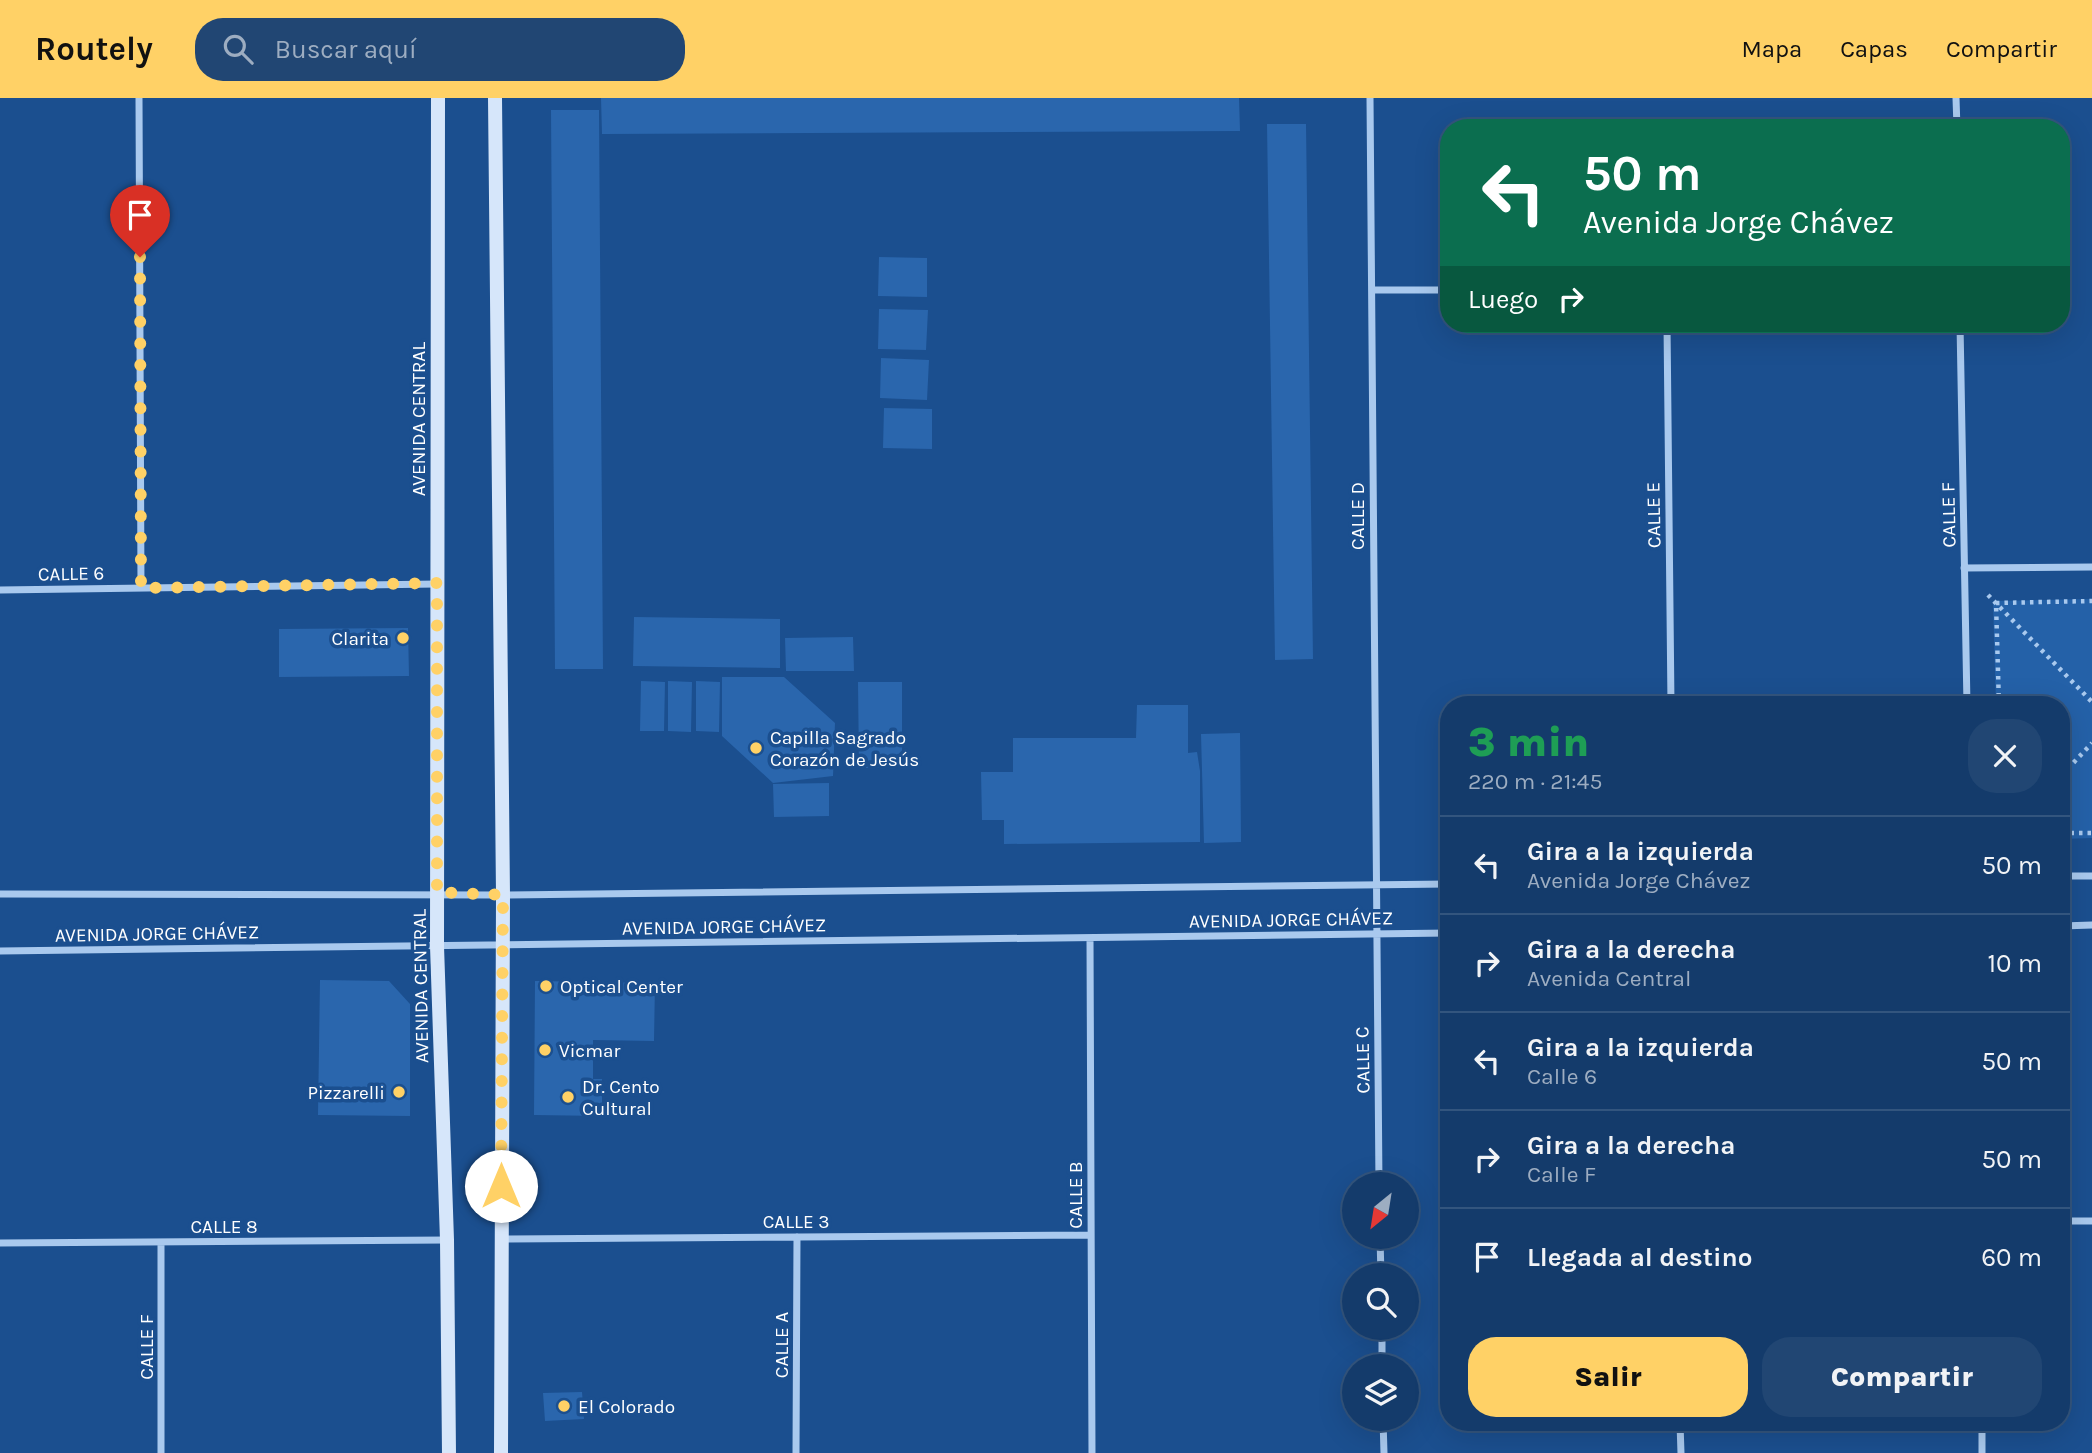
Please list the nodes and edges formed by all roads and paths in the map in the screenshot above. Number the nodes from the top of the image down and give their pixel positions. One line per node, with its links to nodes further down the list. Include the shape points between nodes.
1 (139, 98): 14 (street)
2 (438, 98): 13 (street, AVENIDA CENTRAL)
3 (495, 98): 32 (street)
4 (1370, 98): 7 (street, CALLE D)
5 (1956, 98): 6 (street)
6 (1957, 119)
7 (1371, 290): 8 (street); 28 (street, CALLE D)
8 (1440, 290)
9 (1667, 333): 18 (street, CALLE E)
10 (1960, 333): 12 (street, CALLE F)
11 (2092, 567): 12 (street)
12 (1965, 568): 17 (path); 19 (street, CALLE F)
13 (437, 583): 14 (street, CALLE 6); 30 (street, AVENIDA CENTRAL)
14 (141, 588): 15 (street, CALLE 6)
15 (0, 590)
16 (2092, 601): 17 (path)
17 (1996, 603): 20 (path); 21 (path)
18 (1671, 696)
19 (1966, 696)
20 (1999, 696)
21 (2092, 702)
22 (2092, 743): 23 (path)
23 (2070, 766)
24 (2070, 833): 25 (path)
25 (2092, 833)
26 (2092, 876): 27 (street)
27 (2070, 877)
28 (1375, 884): 29 (street, AVENIDA JORGE CHÁVEZ); 32 (street, AVENIDA JORGE CHÁVEZ); 36 (street, CALLE D)
29 (1440, 884)
30 (437, 892): 31 (street, AVENIDA JORGE CHÁVEZ); 32 (street, AVENIDA JORGE CHÁVEZ); 39 (street, AVENIDA CENTRAL)
31 (0, 894)
32 (503, 895): 38 (street)
33 (2092, 925): 34 (street)
34 (2070, 926)
35 (1440, 933): 36 (street, AVENIDA JORGE CHÁVEZ)
36 (1375, 934): 37 (street, AVENIDA JORGE CHÁVEZ); 41 (street, CALLE C)
37 (1090, 938): 38 (street, AVENIDA JORGE CHÁVEZ); 44 (street, CALLE B)
38 (501, 945): 39 (street, AVENIDA JORGE CHÁVEZ); 47 (street)
39 (437, 946): 40 (street, AVENIDA JORGE CHÁVEZ); 46 (street, AVENIDA CENTRAL)
40 (0, 951)
41 (1379, 1172)
42 (2070, 1221): 43 (street)
43 (2092, 1221)
44 (1091, 1235): 45 (street, CALLE 3); 57 (street, CALLE B)
45 (797, 1237): 47 (street, CALLE 3); 56 (street, CALLE A)
46 (447, 1240): 48 (street, CALLE 8); 54 (street, AVENIDA CENTRAL)
47 (501, 1240): 55 (street)
48 (161, 1242): 49 (street, CALLE 8); 53 (street, CALLE F)
49 (0, 1243)
50 (1383, 1431): 58 (street)
51 (1680, 1431): 59 (street)
52 (1982, 1431): 60 (street)
53 (161, 1453)
54 (449, 1453)
55 (501, 1453)
56 (796, 1453)
57 (1093, 1453)
58 (1384, 1453)
59 (1681, 1453)
60 (1982, 1453)

